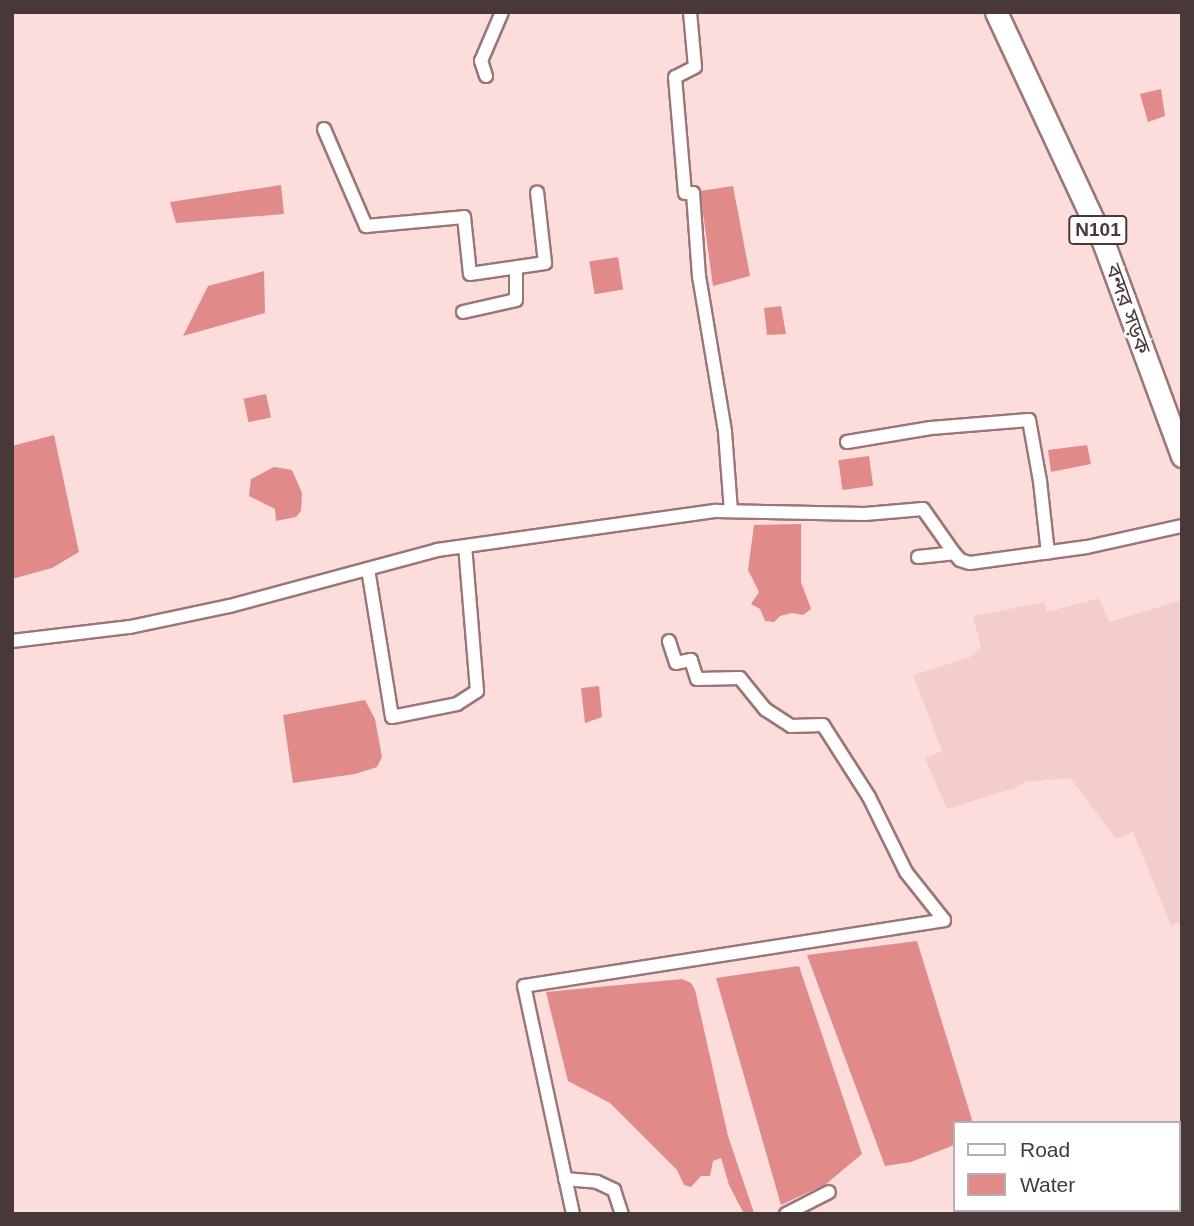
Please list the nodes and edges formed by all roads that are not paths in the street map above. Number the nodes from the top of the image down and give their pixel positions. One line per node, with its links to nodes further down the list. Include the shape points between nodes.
1 (502, 12): 4 (street, via 481,61)
2 (690, 12): 11 (street, via 695,67 675,77 685,193 693,193 698,276 725,432)
3 (996, 12): 10 (highway, বন্দর সড়ক / N101, via 1104,244)
4 (486, 76)
5 (324, 129): 7 (street, via 366,226 464,217 470,274)
6 (537, 192): 7 (street, via 545,263)
7 (516, 268): 8 (street, via 516,300)
8 (463, 312)
9 (847, 442): 15 (street, via 931,428 1029,420)
10 (1182, 456)
11 (731, 511): 13 (street); 14 (street, via 865,514 923,509)
12 (1182, 526): 15 (street)
13 (465, 546): 17 (street); 17 (street, via 477,691 457,704 392,717)
14 (954, 553): 15 (street, via 970,563); 16 (street)
15 (1048, 553)
16 (918, 558)
17 (368, 569): 18 (street, via 130,627)
18 (12, 641)
19 (669, 641): 20 (street, via 676,663 691,660 697,679 740,678 765,709 792,726 823,725 869,797 906,872 944,920 524,986)
20 (565, 1179): 22 (street); 23 (street, via 597,1182 614,1190)
21 (829, 1192): 24 (street)
22 (573, 1214)
23 (622, 1214)
24 (786, 1214)

